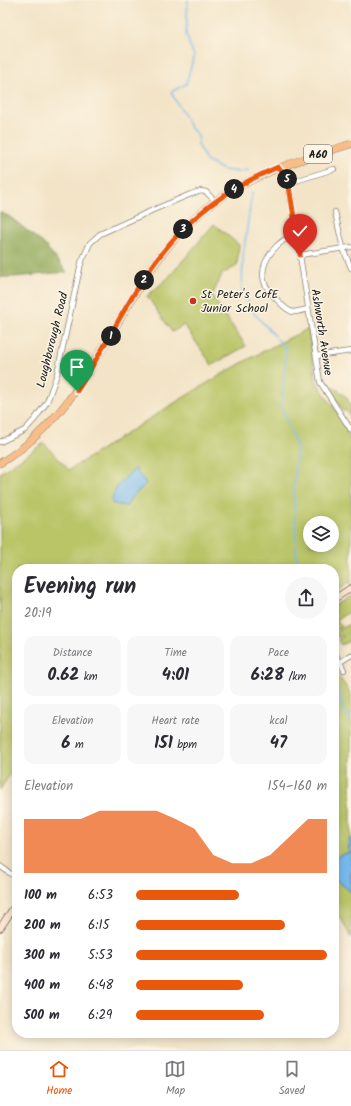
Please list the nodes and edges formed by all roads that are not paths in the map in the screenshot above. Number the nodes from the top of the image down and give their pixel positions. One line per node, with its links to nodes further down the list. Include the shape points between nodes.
1 (351, 144): 2 (main road, A60)
2 (281, 166): 4 (street, Ashworth Avenue, via 289,175); 5 (main road, A60)
3 (334, 169): 4 (street)
4 (288, 181): 7 (street, Ashworth Avenue)
5 (215, 201): 16 (street, Loughborough Road, via 209,194 201,191 191,194 100,234 90,243 81,263 57,374 47,402 25,430); 17 (main road, A60, via 185,228 157,260 93,367 64,408 32,441)
6 (335, 212): 9 (street)
7 (297, 234): 10 (street, Ashworth Avenue); 12 (street, via 282,241 270,254 263,279 272,295 293,312)
8 (351, 247): 9 (street)
9 (343, 248): 10 (street); 11 (street)
10 (300, 255): 12 (street, Ashworth Avenue)
11 (351, 268)
12 (308, 309): 14 (street, Ashworth Avenue)
13 (351, 351): 14 (street)
14 (316, 356): 15 (street, Ashworth Avenue, via 321,384)
15 (351, 430)
16 (0, 442)
17 (0, 463)
18 (351, 588): 19 (main road)
19 (339, 596)
20 (351, 655): 21 (street)
21 (339, 663): 22 (street)
22 (344, 670)
23 (0, 866): 24 (street)
24 (12, 874)
25 (12, 910): 26 (main road)
26 (0, 928)

